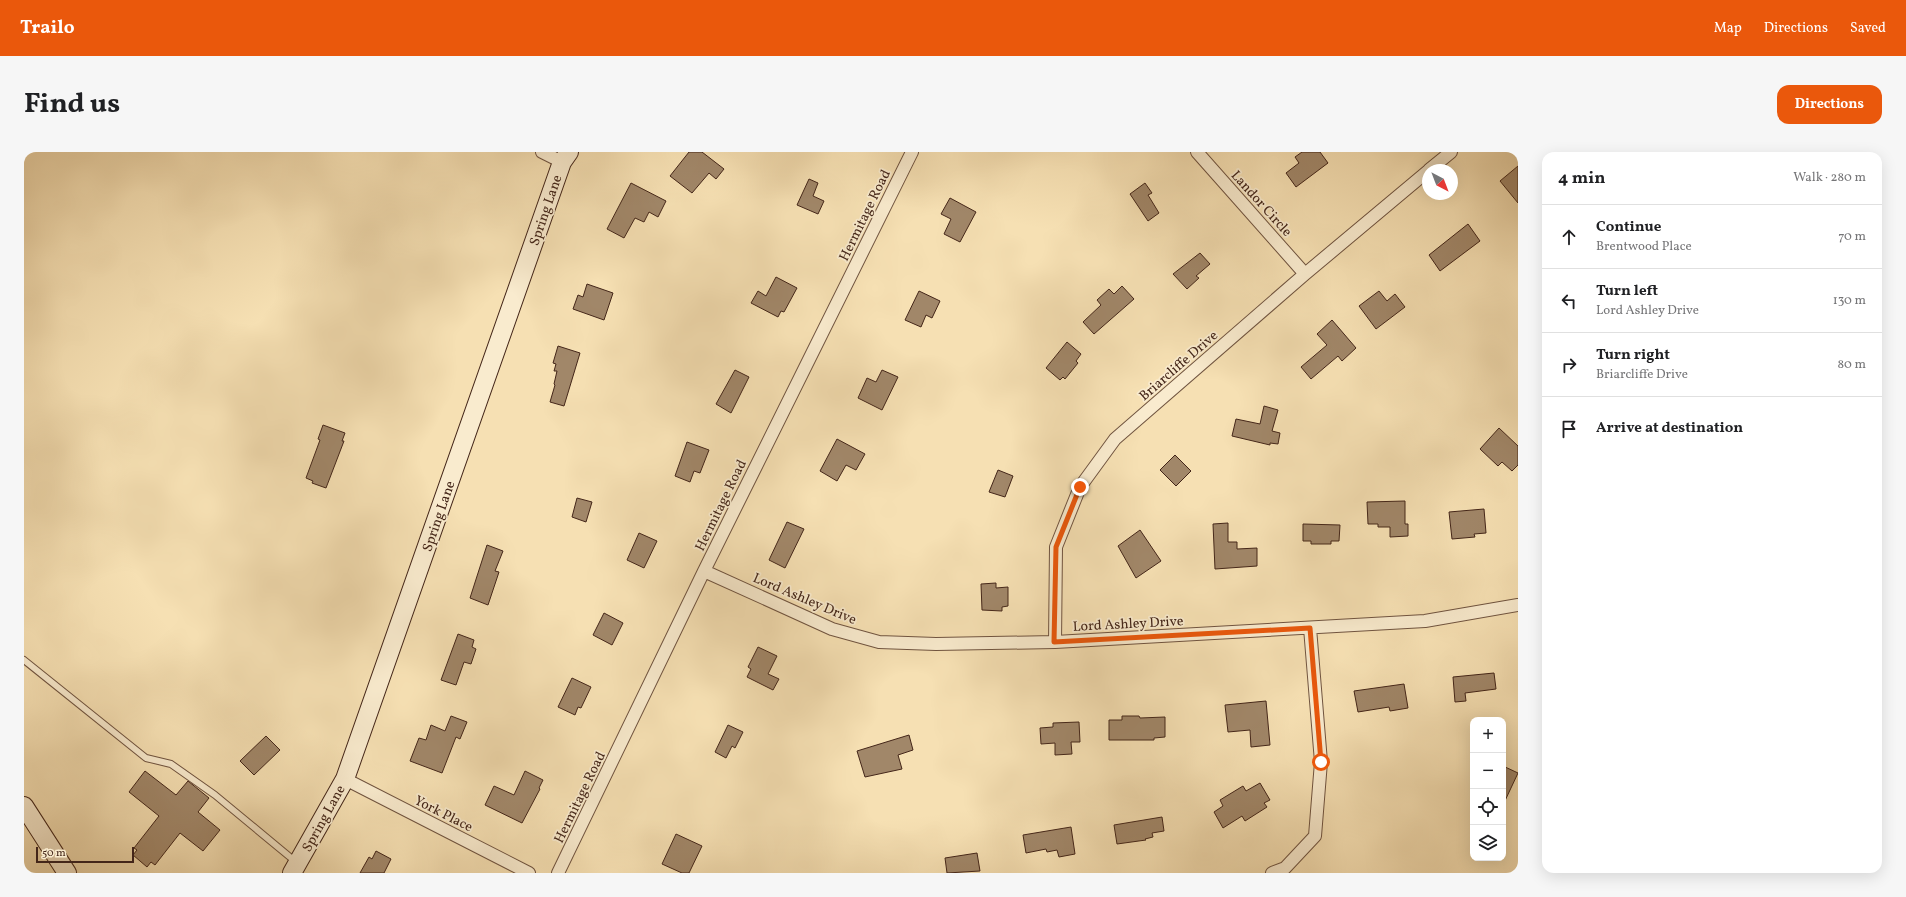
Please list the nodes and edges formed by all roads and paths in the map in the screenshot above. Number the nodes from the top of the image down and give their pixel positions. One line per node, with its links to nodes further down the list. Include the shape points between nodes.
1 (542, 152): 5 (street)
2 (912, 152): 9 (street, Hermitage Road)
3 (1197, 152): 8 (street, Landor Circle)
4 (1451, 152): 6 (street, Briarcliffe Drive)
5 (566, 157): 14 (street, Spring Lane)
6 (1437, 164)
7 (1422, 177): 8 (street, Briarcliffe Drive)
8 (1305, 274): 12 (street, Briarcliffe Drive, via 1115,439 1080,487 1056,547)
9 (704, 571): 12 (street, Lord Ashley Drive, via 832,629 879,642); 19 (street, Hermitage Road)
10 (1518, 605): 11 (street, Lord Ashley Drive, via 1425,621)
11 (1310, 628): 12 (street, Lord Ashley Drive); 20 (street, via 1321,762 1315,836 1285,868)
12 (1054, 642)
13 (24, 660): 16 (lane, via 146,758 171,764 209,790)
14 (345, 779): 16 (street, Spring Lane); 18 (street, York Place)
15 (24, 806): 17 (street)
16 (294, 868)
17 (67, 873)
18 (529, 873)
19 (558, 873)
20 (1272, 873)

